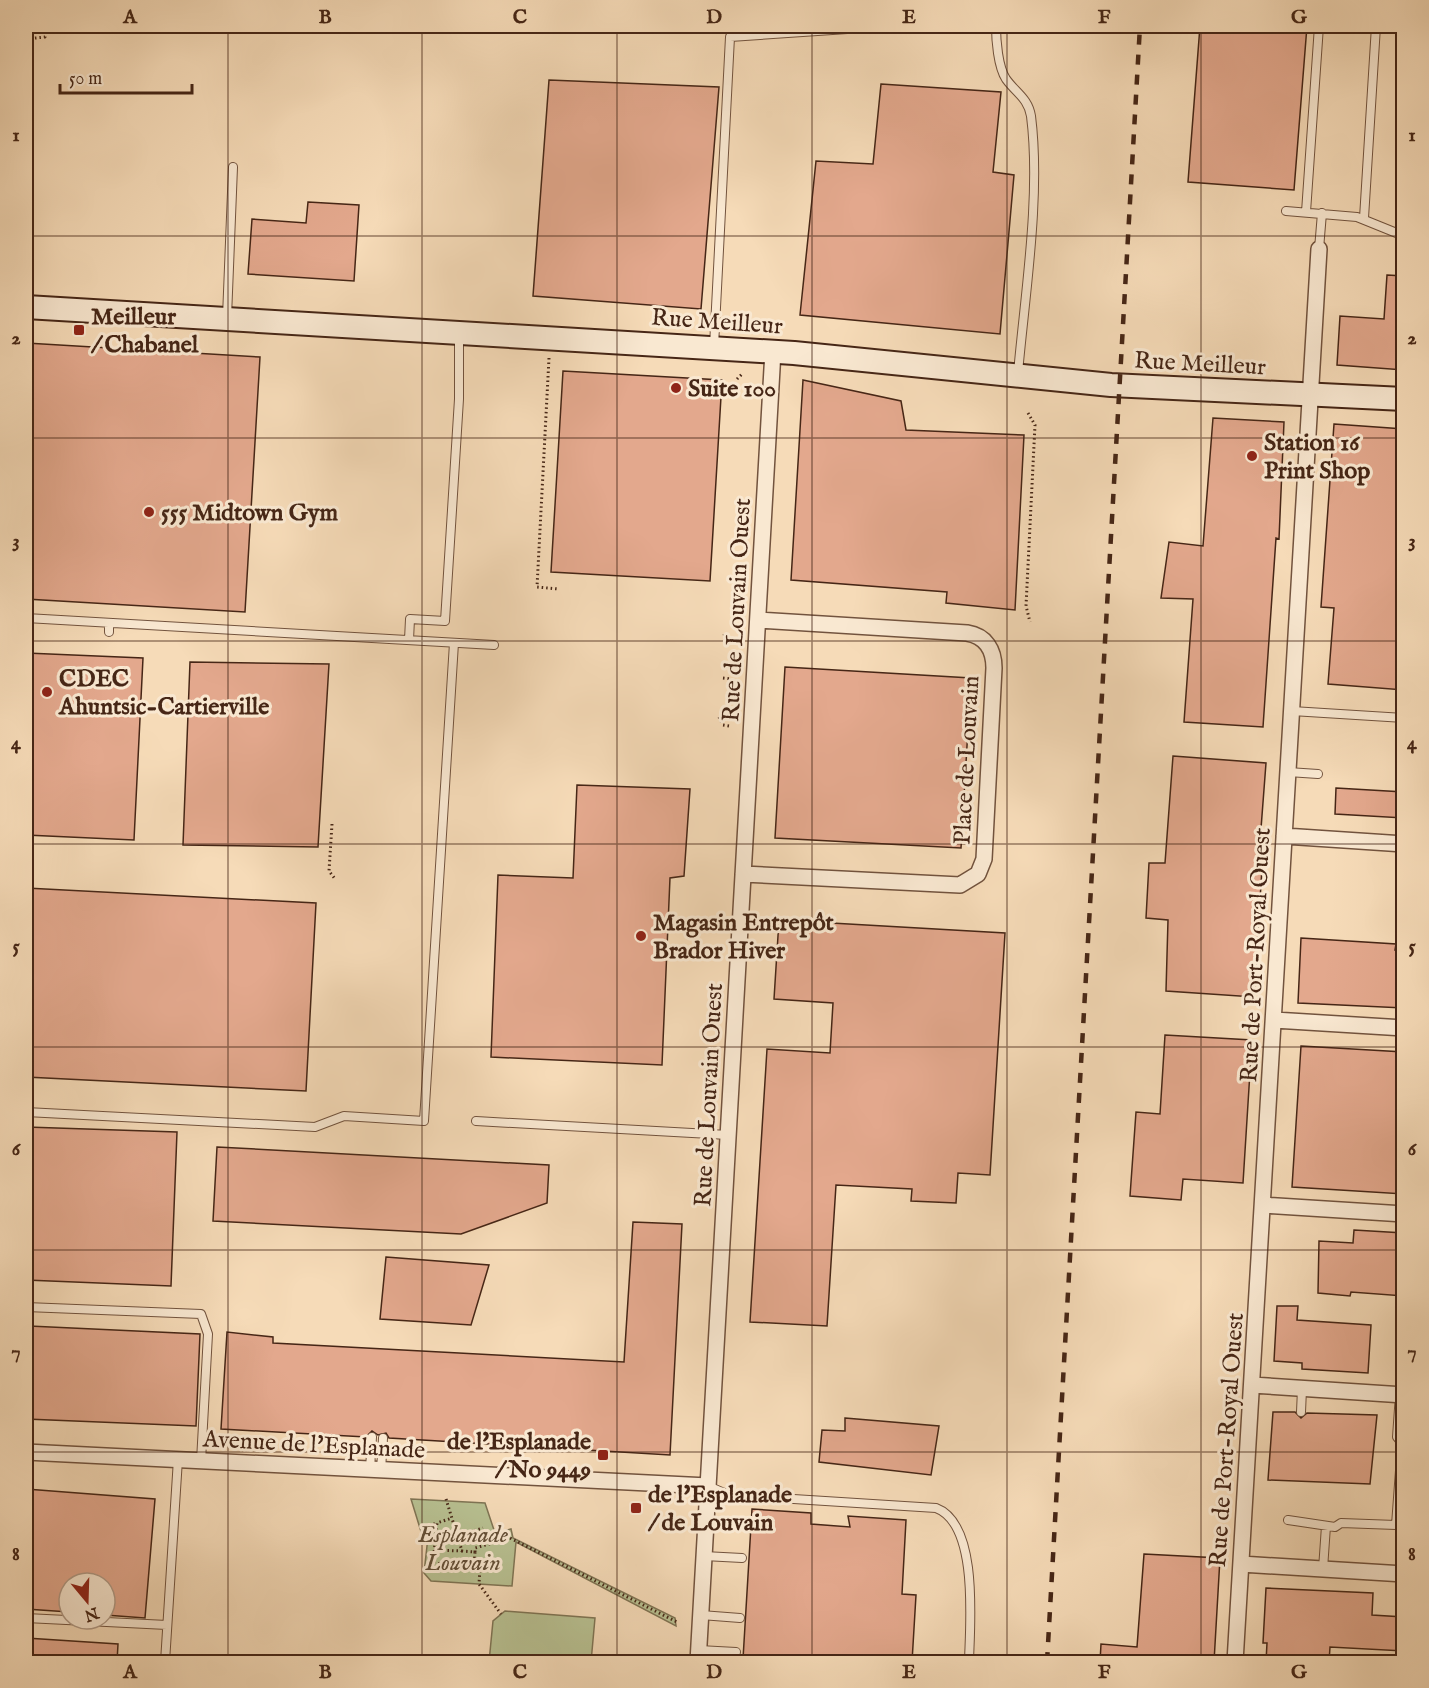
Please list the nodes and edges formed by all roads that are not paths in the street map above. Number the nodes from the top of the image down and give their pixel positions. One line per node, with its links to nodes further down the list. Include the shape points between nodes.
1 (892, 26): 15 (lane, via 730,37)
2 (996, 26): 17 (lane, via 1002,70 1007,81 1024,96 1031,117 1034,168)
3 (1319, 26): 7 (lane)
4 (1376, 26): 9 (lane)
5 (233, 167): 13 (lane)
6 (1286, 211): 7 (lane)
7 (1306, 212): 8 (lane)
8 (1322, 213): 9 (lane); 11 (lane)
9 (1364, 218): 10 (lane)
10 (1404, 236)
11 (1319, 249): 18 (street, Rue de Port-Royal Ouest)
12 (26, 307): 13 (street, Rue Meilleur)
13 (227, 318): 14 (street, Rue Meilleur)
14 (459, 332): 15 (street, Rue Meilleur); 24 (lane, via 459,399 445,621 410,619)
15 (714, 348): 16 (street, Rue Meilleur)
16 (773, 351): 17 (street, Rue Meilleur); 21 (street, Rue de Louvain Ouest)
17 (1018, 376): 18 (street, Rue Meilleur, via 1111,385)
18 (1310, 394): 19 (street, Rue Meilleur); 27 (street, Rue de Port-Royal Ouest)
19 (1404, 399)
20 (26, 618): 22 (lane, via 65,625)
21 (758, 620): 33 (street, Rue de Louvain Ouest); 33 (street, Place de Louvain, via 966,633 985,642 993,655 994,668 984,855 978,874 960,885)
22 (109, 623): 23 (lane); 24 (lane)
23 (109, 632)
24 (409, 640): 25 (lane)
25 (454, 643): 26 (lane); 36 (lane, via 424,1121 344,1116 315,1128)
26 (494, 645)
27 (1292, 711): 28 (lane); 29 (street, Rue de Port-Royal Ouest)
28 (1404, 718)
29 (1288, 772): 30 (lane); 31 (street, Rue de Port-Royal Ouest)
30 (1318, 774)
31 (1284, 836): 32 (street); 34 (street, Rue de Port-Royal Ouest)
32 (1404, 844)
33 (743, 874): 38 (street, Rue de Louvain Ouest)
34 (1274, 1020): 35 (street); 39 (street, Rue de Port-Royal Ouest)
35 (1404, 1028)
36 (26, 1112)
37 (476, 1120): 38 (lane)
38 (728, 1136): 53 (street, Rue de Louvain Ouest)
39 (1263, 1205): 40 (street); 42 (street, Rue de Port-Royal Ouest)
40 (1404, 1214)
41 (26, 1307): 51 (lane, via 201,1314 208,1334)
42 (1252, 1385): 43 (street); 58 (street, Rue de Port-Royal Ouest)
43 (1302, 1389): 44 (street); 45 (lane)
44 (1402, 1394): 48 (lane, via 1397,1437)
45 (1301, 1412)
46 (372, 1437): 52 (lane)
47 (383, 1438): 52 (lane)
48 (1403, 1443): 55 (lane, via 1396,1525 1341,1522 1335,1527)
49 (26, 1452): 50 (street, Avenue de l'Esplanade)
50 (178, 1460): 51 (street, Avenue de l'Esplanade); 64 (lane)
51 (201, 1461): 52 (street, Avenue de l'Esplanade)
52 (376, 1470): 53 (street, Avenue de l'Esplanade)
53 (708, 1486): 56 (street, Rue de Louvain Ouest); 67 (lane, via 729,1495 936,1508 945,1512 958,1531 970,1575)
54 (1288, 1520): 55 (lane)
55 (1326, 1526): 59 (lane)
56 (704, 1556): 57 (lane); 61 (street, Rue de Louvain Ouest)
57 (742, 1558)
58 (1241, 1564): 59 (street); 69 (street, Rue de Port-Royal Ouest)
59 (1323, 1569): 60 (street)
60 (1404, 1574)
61 (701, 1615): 63 (lane); 66 (street, Rue de Louvain Ouest)
62 (26, 1617): 64 (lane)
63 (740, 1618)
64 (167, 1625): 68 (lane)
65 (736, 1653): 66 (lane)
66 (699, 1656)
67 (969, 1660)
68 (165, 1662)
69 (1235, 1662)

